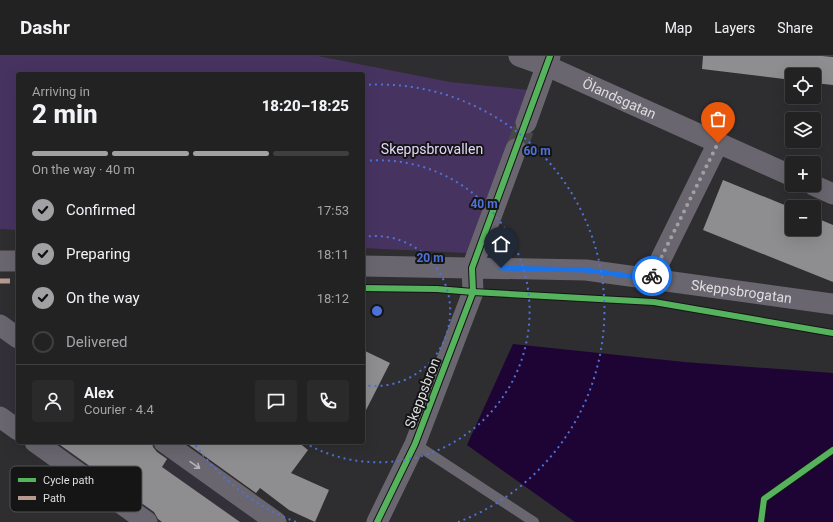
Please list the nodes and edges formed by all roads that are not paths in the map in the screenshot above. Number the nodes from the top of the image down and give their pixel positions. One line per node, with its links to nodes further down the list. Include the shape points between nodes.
1 (519, 56): 2 (street, Ölandsgatan)
2 (548, 61): 3 (street); 4 (street, Ölandsgatan)
3 (526, 123)
4 (718, 143): 6 (street, Ölandsgatan); 13 (street)
5 (516, 149): 12 (street)
6 (785, 173)
7 (821, 189): 8 (street)
8 (833, 194)
9 (0, 261): 10 (street)
10 (16, 261)
11 (365, 266): 12 (street, Skeppsbrogatan)
12 (472, 268): 13 (street, Skeppsbrogatan, via 586,270); 21 (street, Skeppsbron, via 473,292)
13 (651, 279): 14 (street, Skeppsbrogatan)
14 (833, 304)
15 (0, 325): 16 (street)
16 (16, 337)
17 (0, 417): 18 (street)
18 (16, 429)
19 (38, 444): 22 (street)
20 (167, 444): 25 (street, one-way to 25)
21 (415, 444): 26 (street, Skeppsbron); 27 (lane)
22 (69, 466)
23 (133, 512): 24 (street)
24 (147, 522)
25 (276, 522)
26 (377, 522)
27 (534, 522)

